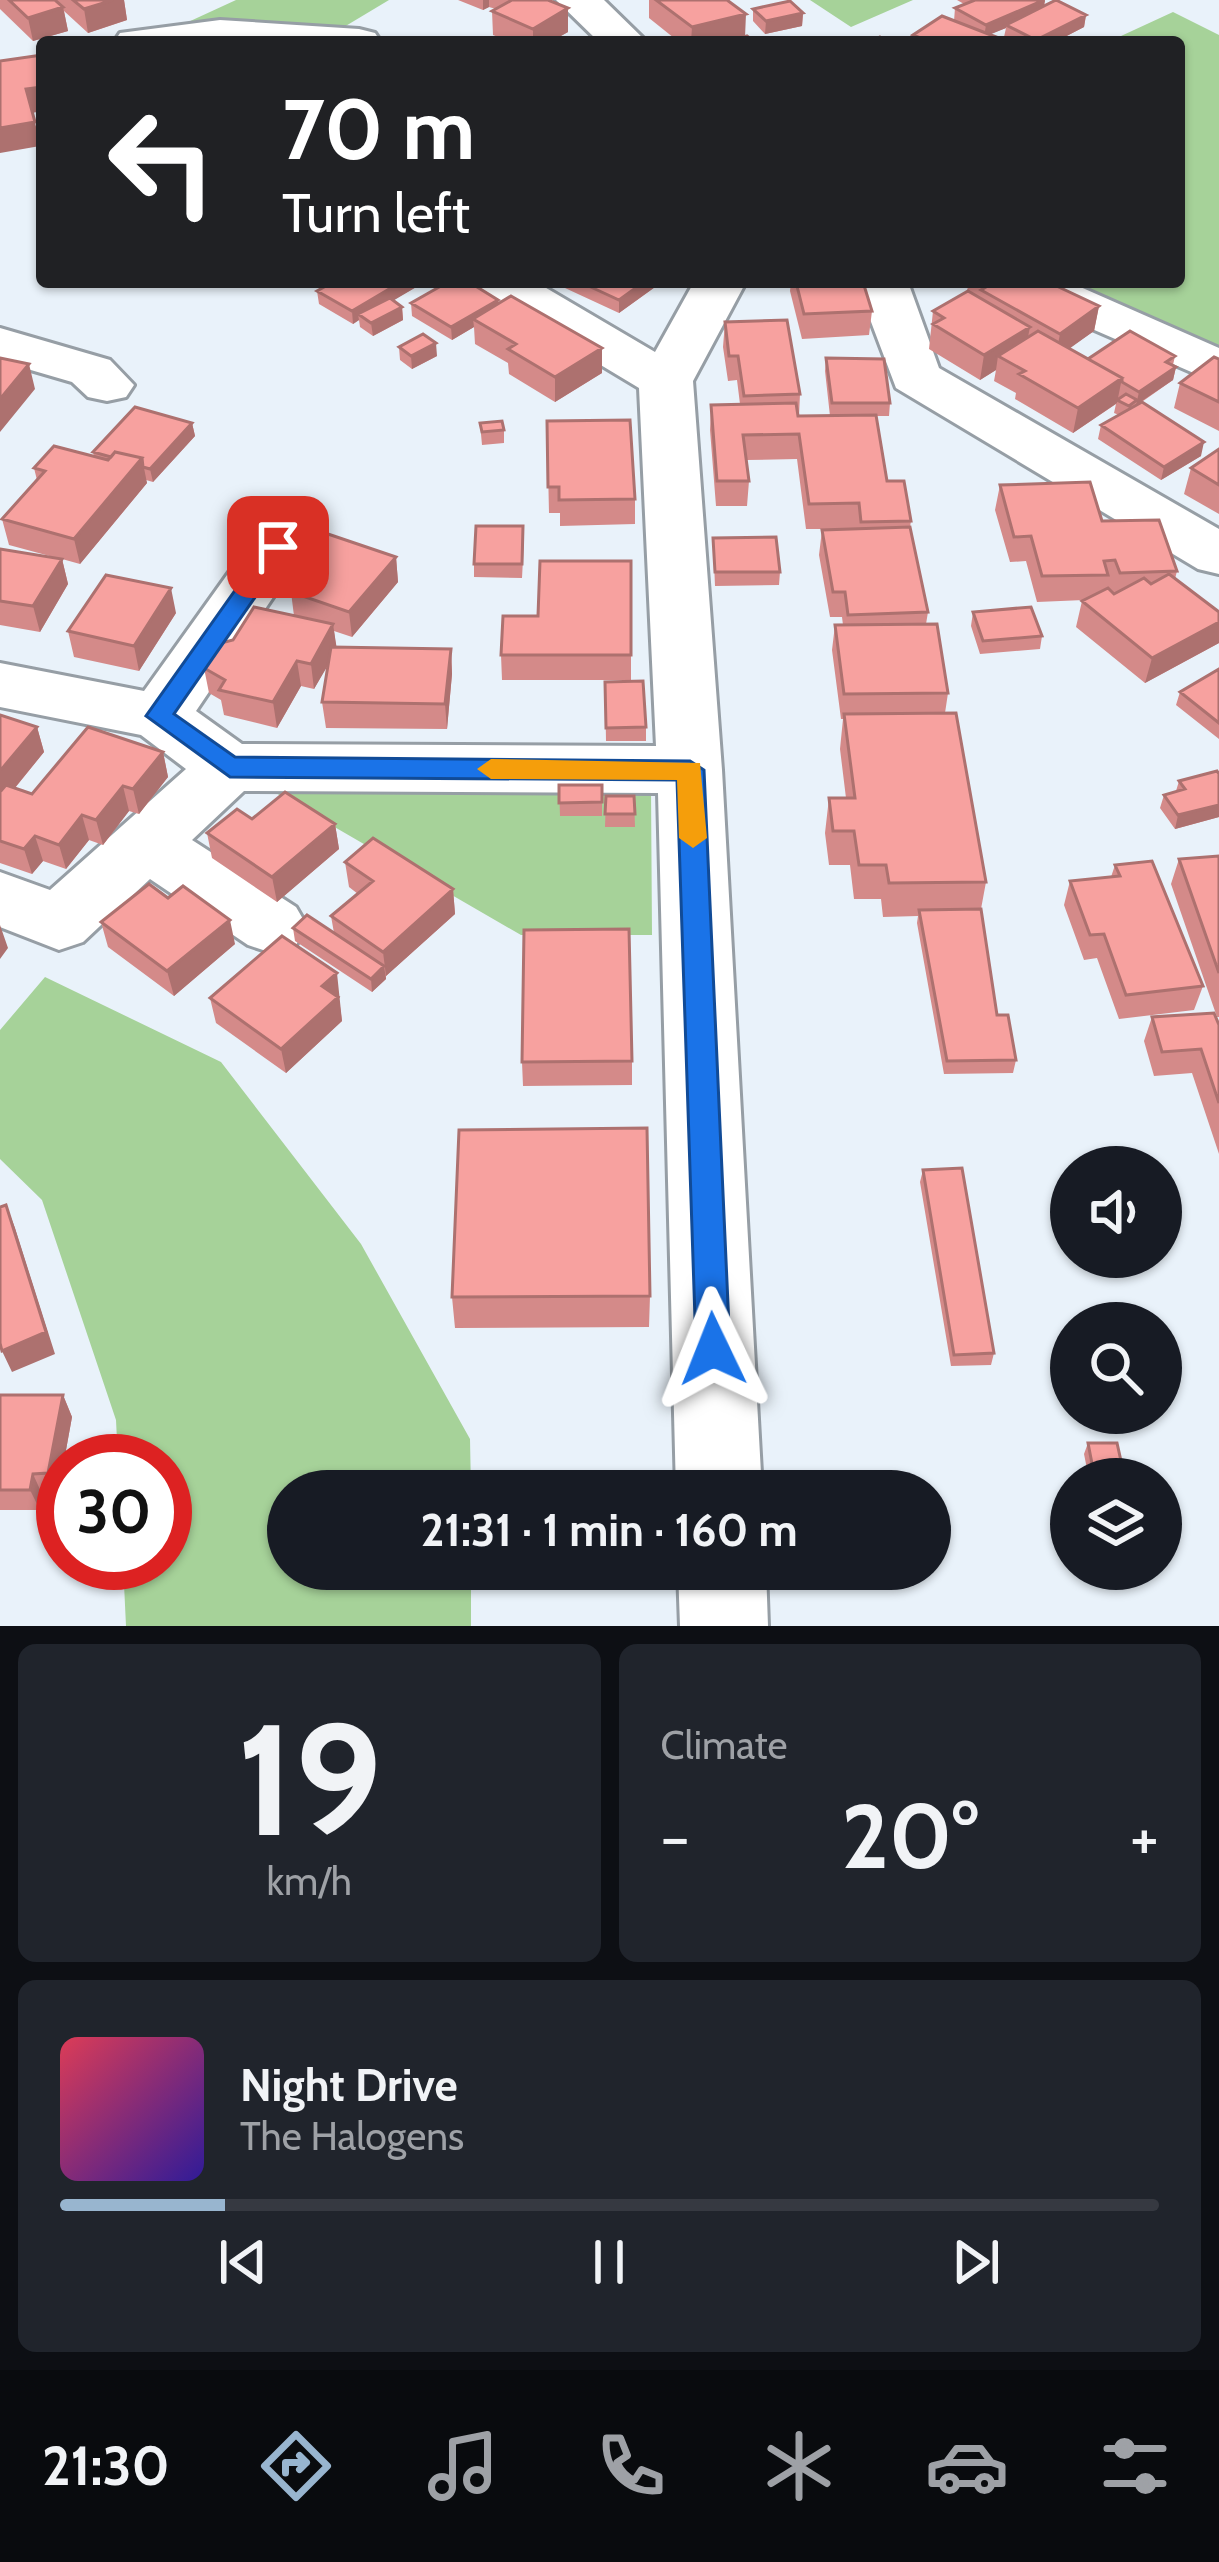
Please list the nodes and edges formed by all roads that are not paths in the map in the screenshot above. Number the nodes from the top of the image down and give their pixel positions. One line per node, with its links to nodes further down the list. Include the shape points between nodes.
1 (125, 0): 3 (street)
2 (578, 0): 6 (street)
3 (149, 36)
4 (253, 36): 5 (street)
5 (310, 36)
6 (618, 36)
7 (509, 288): 13 (street)
8 (718, 288): 13 (street)
9 (883, 288): 16 (street, via 915,377)
10 (1040, 288): 12 (street)
11 (0, 344): 14 (street, via 91,371)
12 (1219, 368)
13 (666, 381): 20 (street)
14 (107, 386)
15 (278, 547): 18 (street)
16 (1219, 555)
17 (0, 685): 18 (street)
18 (159, 716): 19 (street)
19 (230, 767): 20 (street); 21 (street)
20 (690, 770): 24 (street)
21 (146, 843): 22 (street, via 59,923); 23 (street)
22 (0, 898)
23 (272, 926)
24 (717, 1470)
25 (723, 1590): 26 (street)
26 (724, 1626)

